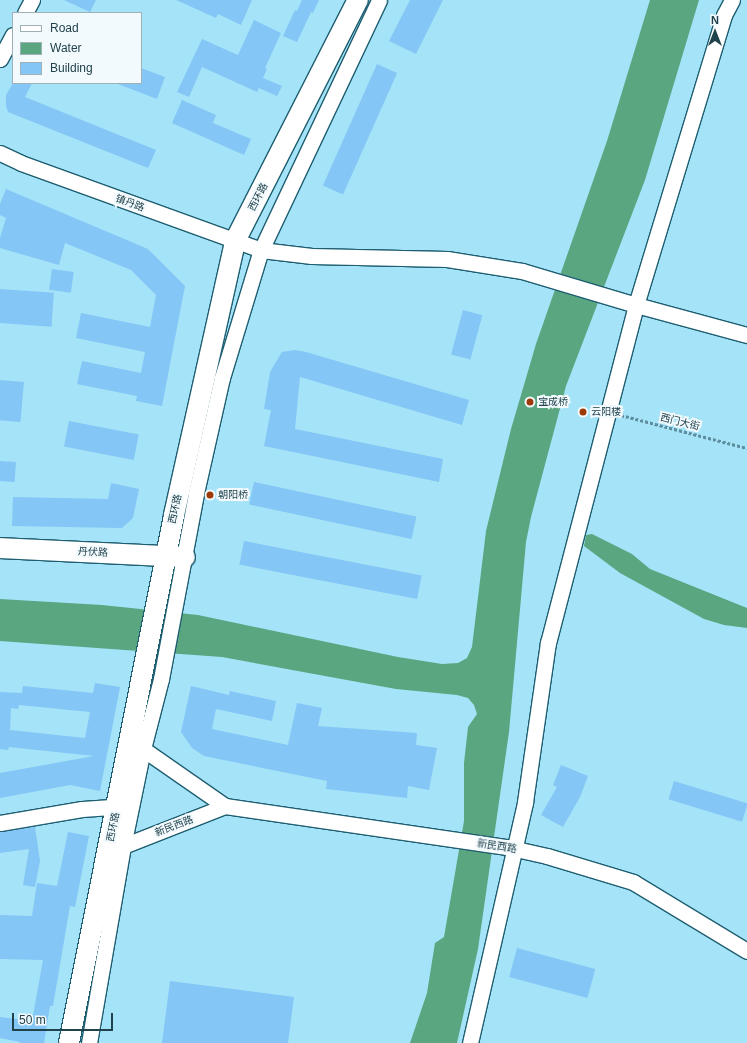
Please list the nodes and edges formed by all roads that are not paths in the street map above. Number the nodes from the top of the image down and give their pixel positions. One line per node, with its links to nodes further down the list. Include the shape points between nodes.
1 (32, 0): 5 (street)
2 (358, 0): 9 (main road, 西环路)
3 (379, 0): 10 (street, 西环路)
4 (732, 0): 11 (street, via 724,15)
5 (26, 12)
6 (12, 37): 7 (street)
7 (0, 59)
8 (0, 154): 9 (street, 镇丹路)
9 (235, 240): 10 (street, 镇丹路); 14 (main road, 西环路, via 174,515)
10 (261, 250): 11 (street, 镇丹路, via 312,256 447,259 530,273); 14 (street, 西环路, via 222,378 196,492)
11 (636, 305): 12 (street, 镇丹路); 21 (street, via 548,643 525,802)
12 (747, 334)
13 (0, 548): 14 (main road, 丹伏路)
14 (176, 556): 15 (main road, 西环路)
15 (151, 676): 16 (street, 西环路); 17 (main road, 西环路)
16 (143, 749): 17 (street, 西环路); 18 (street, 新民西路)
17 (124, 806): 19 (street, via 82,809); 20 (street, 西环路); 23 (main road, 西环路)
18 (225, 806): 20 (street, 新民西路); 21 (street, 新民西路)
19 (0, 823)
20 (123, 846): 24 (street, 西环路)
21 (510, 848): 22 (street, 新民西路, via 547,856 633,882); 25 (street)
22 (747, 951)
23 (70, 1043)
24 (89, 1043)
25 (470, 1043)

